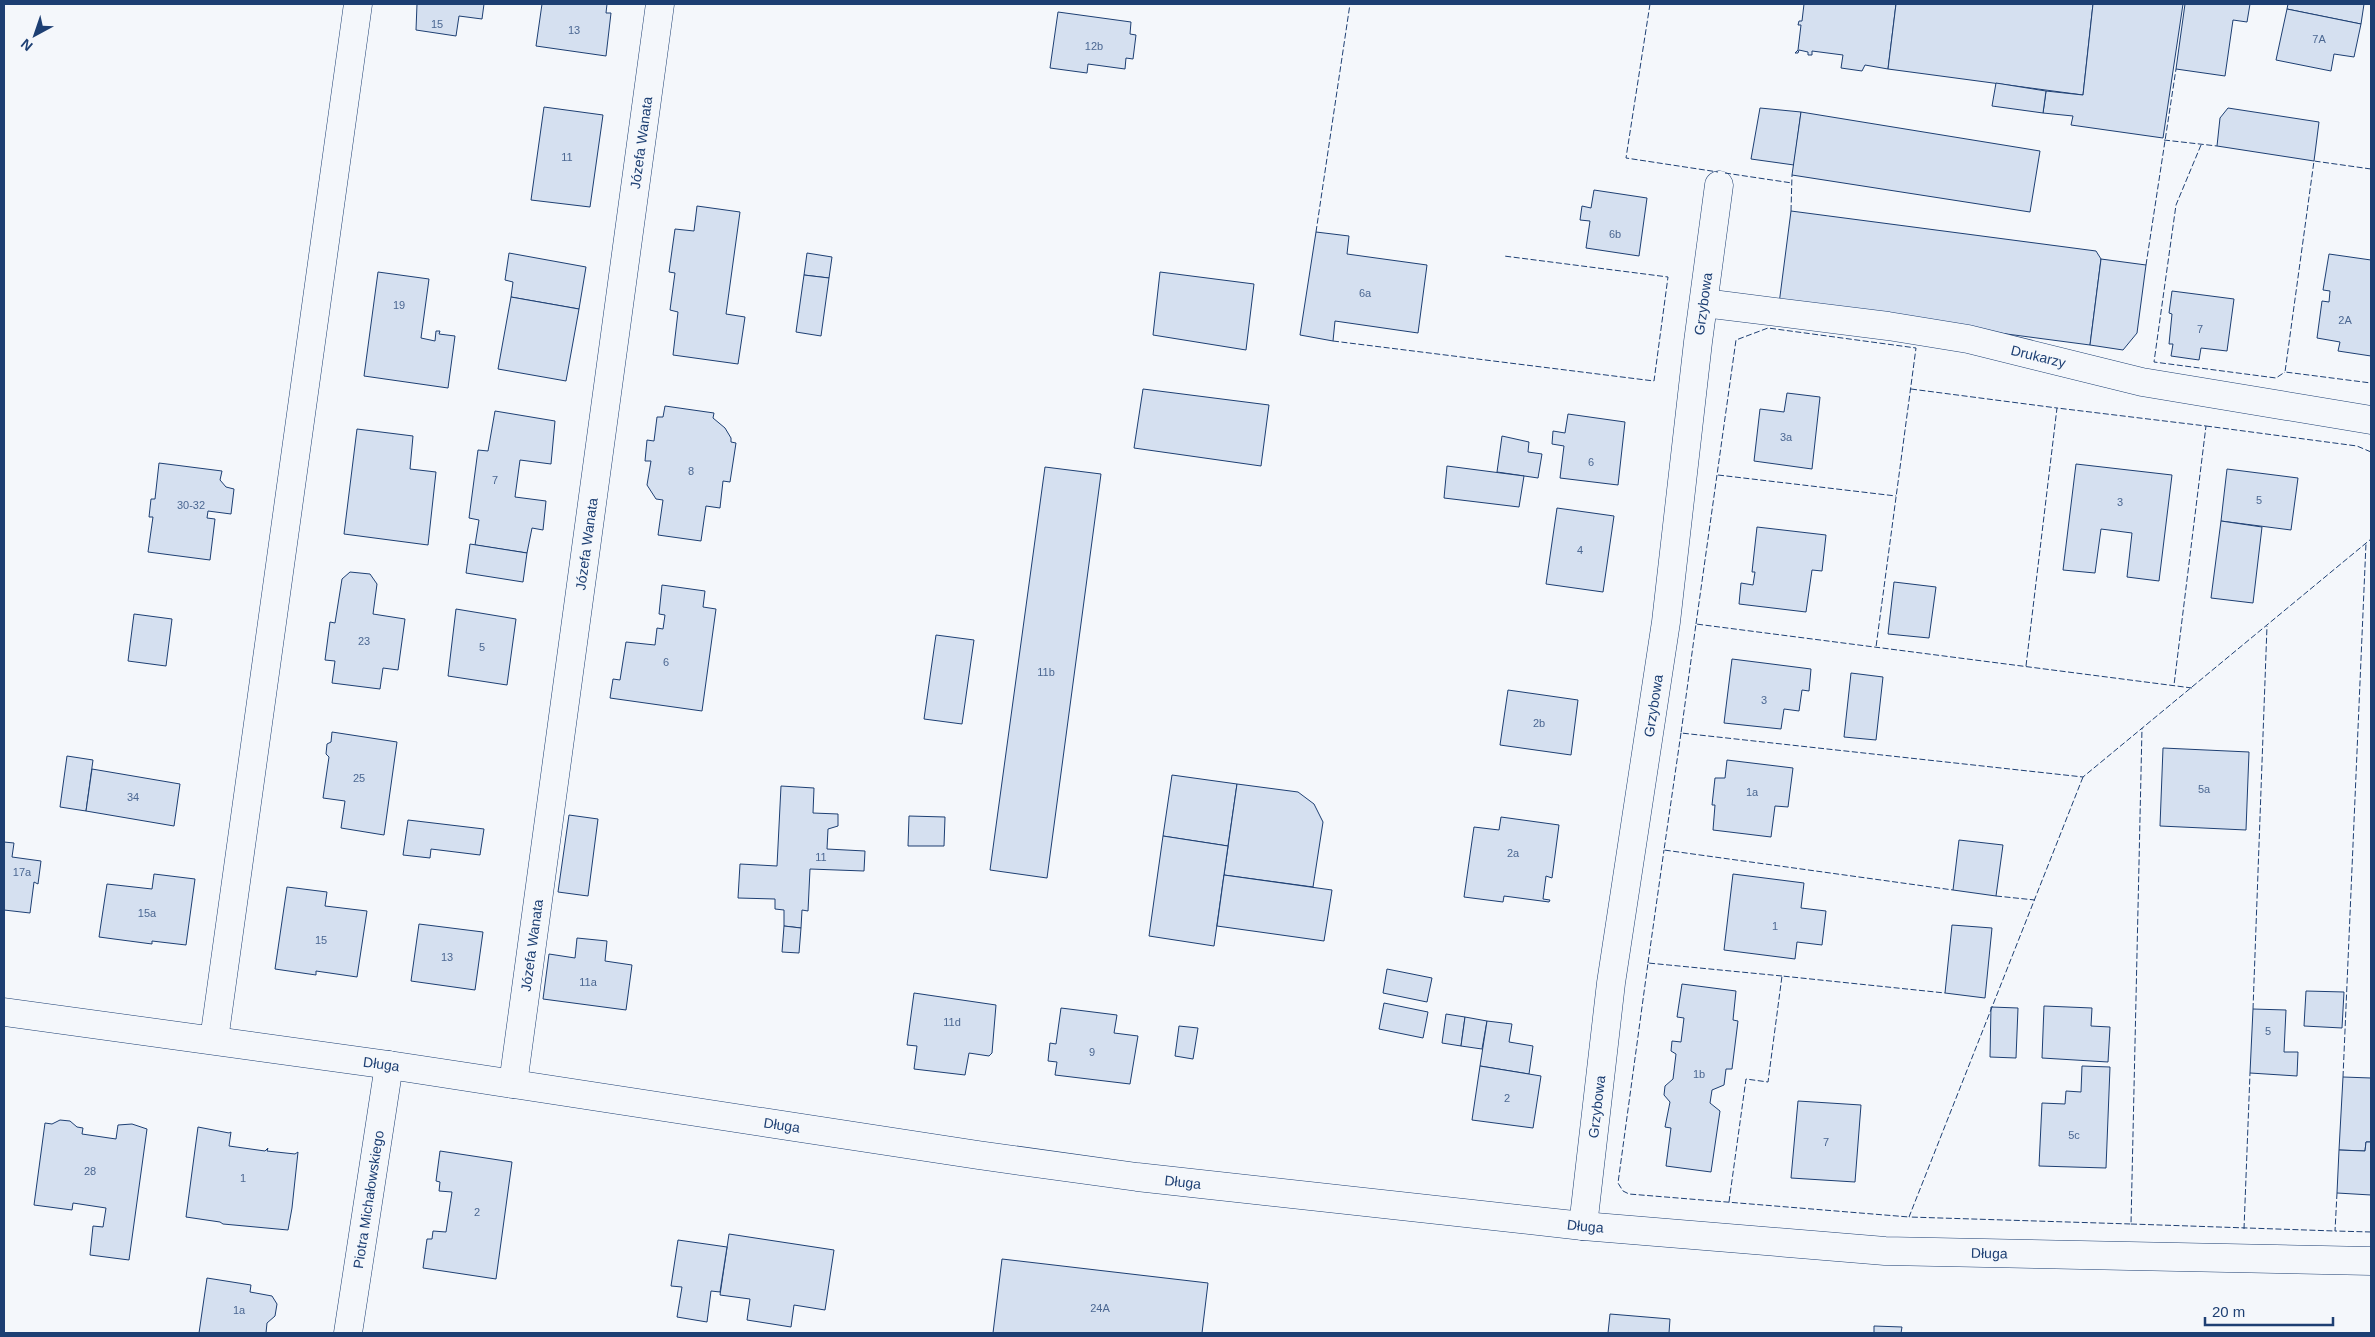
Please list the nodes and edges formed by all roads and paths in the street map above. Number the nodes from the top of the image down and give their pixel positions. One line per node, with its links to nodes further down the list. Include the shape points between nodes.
1 (358, 4): 7 (street)
2 (660, 4): 9 (street, Józefa Wanata)
3 (1719, 184): 4 (street, Grzybowa)
4 (1704, 303): 5 (street, Drukarzy, via 1950,336 2142,382); 10 (street, Grzybowa, via 1666,622 1611,983)
5 (2371, 420)
6 (4, 1012): 7 (street, Długa)
7 (214, 1040): 8 (street, Długa)
8 (389, 1065): 9 (street, Długa); 12 (street, Piotra Michałowskiego)
9 (513, 1084): 10 (street, Długa, via 1137,1177)
10 (1583, 1226): 11 (street, Długa, via 1885,1251)
11 (2371, 1261)
12 (348, 1333)

